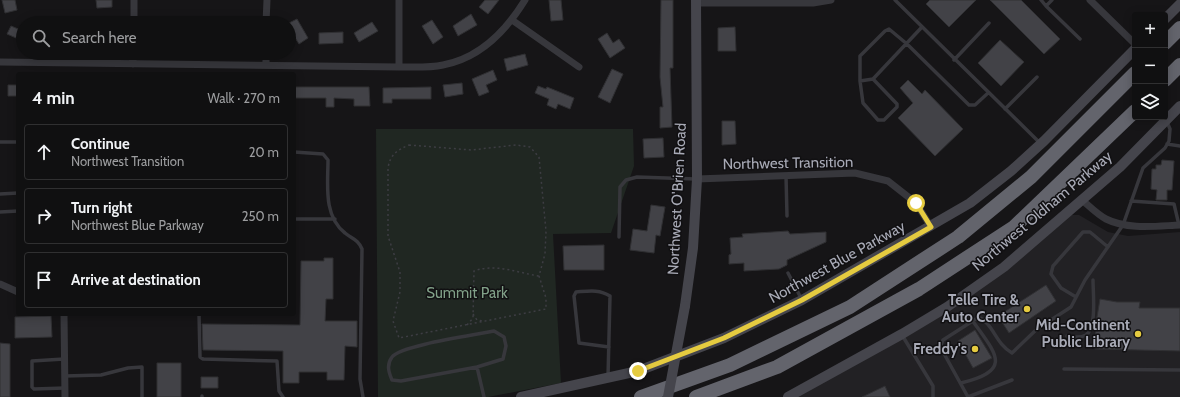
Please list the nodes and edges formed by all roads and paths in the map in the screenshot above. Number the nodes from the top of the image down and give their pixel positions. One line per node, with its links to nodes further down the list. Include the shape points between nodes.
1 (134, 0): 16 (street)
2 (267, 0): 17 (street)
3 (399, 0): 36 (street)
4 (525, 0): 19 (street)
5 (831, 0): 12 (street, via 813,3)
6 (895, 0): 13 (lane)
7 (902, 0): 13 (lane)
8 (1041, 0): 15 (lane)
9 (1052, 0): 15 (lane)
10 (1090, 0): 25 (street)
11 (696, 2): 12 (street); 55 (street, Northwest O'Brien Road)
12 (766, 2)
13 (898, 4): 21 (lane)
14 (1180, 4): 18 (street)
15 (1046, 6): 23 (lane)
16 (134, 16)
17 (266, 16)
18 (1168, 16)
19 (512, 20): 35 (street); 36 (street, via 500,35 470,56 443,65)
20 (989, 23): 30 (lane)
21 (922, 27): 26 (lane); 30 (lane)
22 (1180, 28): 24 (highway)
23 (1080, 39)
24 (1168, 40)
25 (1132, 41)
26 (907, 44): 40 (lane); 41 (lane, via 892,30 885,31 859,58); 42 (lane, via 969,105 976,105)
27 (1132, 52): 50 (street, Northwest Blue Parkway)
28 (133, 60): 32 (street)
29 (266, 60): 33 (street)
30 (954, 60): 42 (lane)
31 (0, 62): 32 (street)
32 (133, 64): 33 (street)
33 (266, 65): 36 (street)
34 (1180, 65): 39 (highway)
35 (580, 66)
36 (399, 67)
37 (1132, 76): 101 (highway, via 1031,177 958,237 850,307 730,365)
38 (1037, 77): 44 (lane)
39 (1168, 77)
40 (873, 79): 41 (lane); 41 (lane, via 897,104 884,120 878,120 865,107)
41 (860, 81)
42 (988, 93): 44 (lane)
43 (1180, 106): 46 (street, Northwest Oldham Parkway)
44 (1005, 109): 50 (lane)
45 (1132, 114): 103 (highway, via 1014,227 919,290 777,367)
46 (1168, 118)
47 (1166, 120): 51 (lane, via 1170,135); 58 (street, Northwest Oldham Parkway, via 1120,167)
48 (0, 142): 49 (lane)
49 (16, 142)
50 (1040, 144): 67 (street, Northwest Blue Parkway, via 970,203)
51 (1167, 144): 52 (lane); 59 (lane, via 1143,168)
52 (1180, 146)
53 (296, 152): 64 (lane, via 327,156 328,202)
54 (786, 176): 55 (street, Northwest Transition); 62 (lane); 67 (street, Northwest Transition, via 855,173 888,181 916,203)
55 (697, 179): 68 (lane, via 637,177 626,180 620,187); 102 (street, Northwest O'Brien Road, bridge, via 693,248)
56 (0, 194): 57 (lane)
57 (16, 194)
58 (1082, 200): 65 (street, via 1106,219); 83 (street, Northwest Oldham Parkway, via 1004,268)
59 (1131, 201): 65 (lane); 66 (lane, via 1174,204)
60 (16, 211): 61 (lane)
61 (0, 212)
62 (787, 216)
63 (296, 219): 64 (lane)
64 (335, 219): 98 (lane, via 344,233 359,242 362,249)
65 (1123, 225): 66 (street); 69 (lane)
66 (1180, 225)
67 (931, 227): 76 (street, Northwest Blue Parkway)
68 (619, 237)
69 (1108, 247): 75 (lane); 75 (lane, via 1090,232 1083,232 1053,266 1052,274 1061,288)
70 (788, 273): 76 (lane)
71 (539, 276): 77 (path, via 498,268 474,272); 81 (path, via 546,298 546,309); 82 (path, via 545,254 546,232 539,157 530,147 516,145 471,150 409,145 398,150 390,159 388,168 388,236 400,272 400,292 393,321 399,338)
72 (1093, 280): 84 (lane, via 1093,319 1087,335)
73 (0, 284): 74 (street)
74 (16, 291)
75 (1076, 297): 80 (lane, via 1071,307 1037,330 1012,353 1002,347 985,320 979,317)
76 (802, 300): 91 (street, Northwest Blue Parkway, via 724,338 638,371)
77 (473, 314): 81 (path, via 478,320); 82 (path)
78 (64, 316): 86 (street)
79 (199, 316): 97 (lane, via 200,357 276,361 279,391)
80 (972, 320): 93 (lane, via 943,340 941,345); 93 (lane, via 994,351 995,367 986,375)
81 (485, 321): 82 (path)
82 (467, 325)
83 (902, 334): 104 (street, Northwest Oldham Parkway); 105 (lane, via 933,386)
84 (1067, 336)
85 (609, 347): 85 (lane, via 610,296 597,290 576,292 574,296 579,343); 91 (lane)
86 (64, 359): 90 (street); 94 (lane, via 32,361 32,387)
87 (478, 367): 87 (lane, via 503,359 506,346 504,337 494,331 402,351 392,357 388,373 392,380 401,381); 99 (lane)
88 (1064, 369): 89 (lane)
89 (1180, 370)
90 (65, 376): 94 (street); 96 (lane, via 101,375 142,367)
91 (608, 378): 100 (street, Northwest Blue Parkway)
92 (1012, 380): 106 (lane)
93 (961, 384): 106 (lane)
94 (65, 388): 95 (street)
95 (65, 397)
96 (142, 397)
97 (283, 397)
98 (362, 397)
99 (484, 397)
100 (521, 397)
101 (641, 397)
102 (668, 397)
103 (696, 397)
104 (788, 397)
105 (933, 397)
106 (968, 397)

